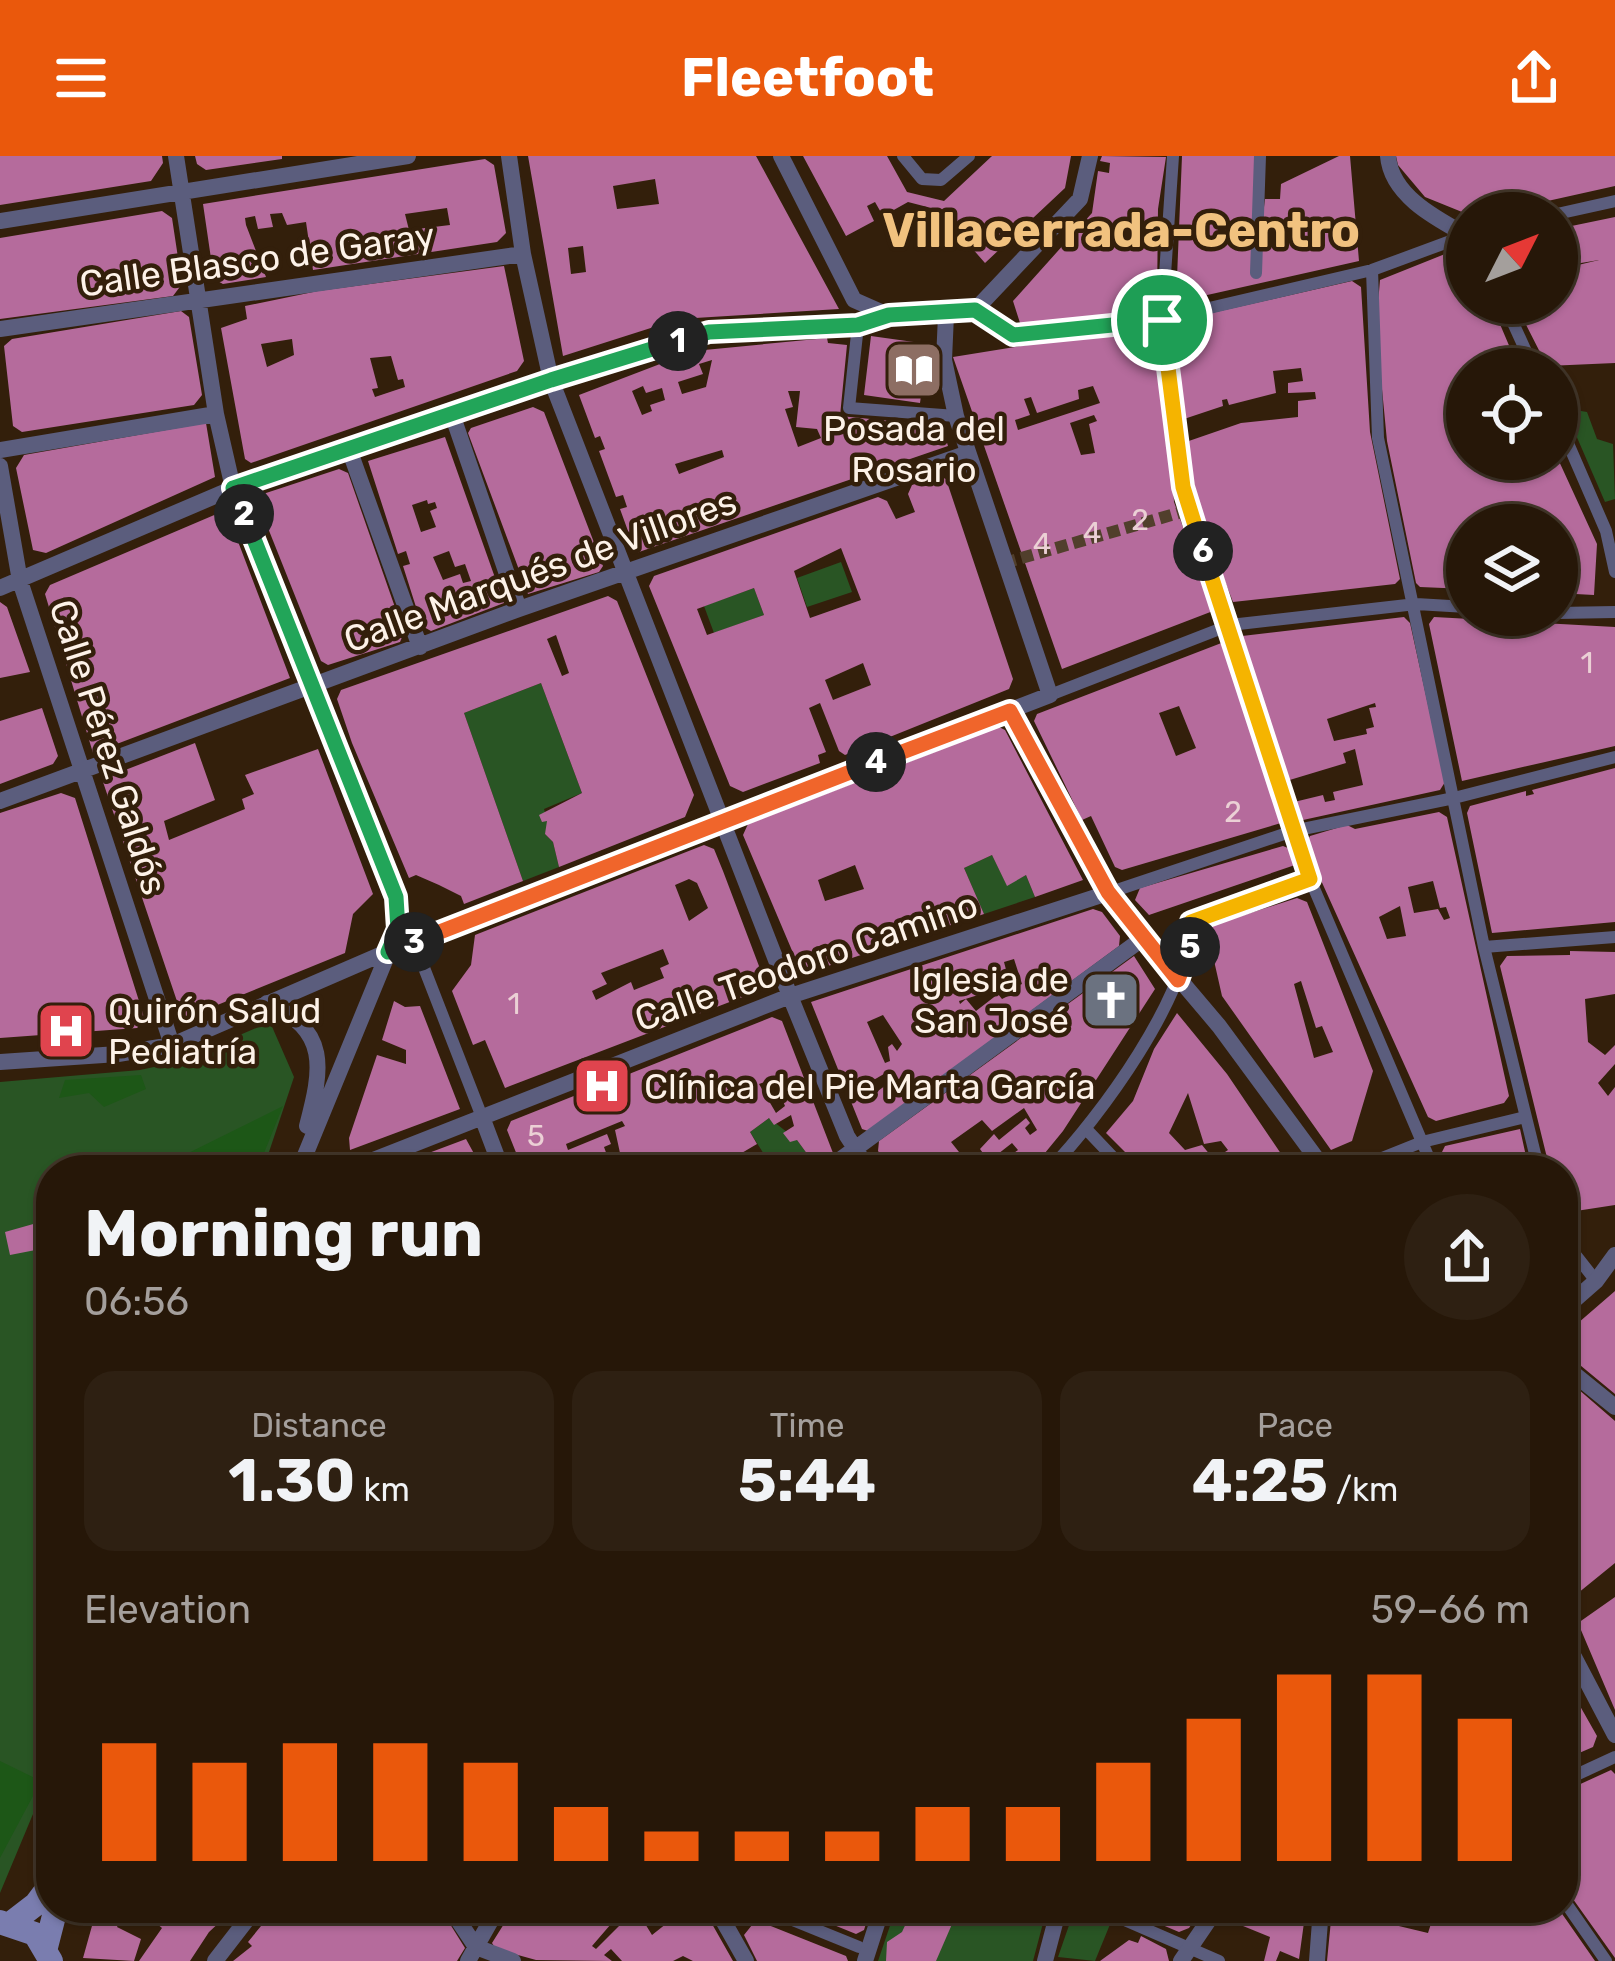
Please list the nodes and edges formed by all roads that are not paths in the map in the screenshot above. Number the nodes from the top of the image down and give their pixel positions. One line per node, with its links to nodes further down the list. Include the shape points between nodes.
1 (176, 156): 11 (street)
2 (408, 156): 11 (street)
3 (509, 156): 17 (street)
4 (781, 156): 22 (street, via 854,300)
5 (903, 156): 6 (street, via 922,179 941,180)
6 (969, 156)
7 (1090, 156): 21 (street, via 1081,199)
8 (1174, 156): 24 (street)
9 (1260, 156): 19 (street)
10 (1388, 156): 15 (street, via 1411,199)
11 (182, 192): 14 (street); 20 (street)
12 (1615, 201): 13 (street)
13 (1578, 209)
14 (0, 221)
15 (1446, 222)
16 (1446, 243): 18 (street)
17 (523, 254): 20 (street, Calle Blasco de Garay); 28 (street)
18 (1372, 270): 19 (street); 42 (street, via 1378,438)
19 (1256, 285): 24 (street)
20 (199, 302): 26 (street, Calle Blasco de Garay); 29 (street)
21 (975, 310): 23 (street); 27 (street, via 1006,333)
22 (889, 315): 23 (street); 25 (street)
23 (946, 315): 31 (street, via 944,360)
24 (1162, 320): 27 (street); 47 (street, via 1185,512)
25 (858, 325): 28 (street, via 709,332); 31 (street, via 849,408)
26 (0, 329)
27 (1026, 335)
28 (551, 380): 30 (street); 39 (street)
29 (216, 414): 33 (street); 37 (street)
30 (452, 414): 32 (street); 44 (street)
31 (956, 416): 34 (street)
32 (349, 449): 37 (street); 48 (street)
33 (0, 450)
34 (968, 453): 39 (street, Calle Marqués de Villores); 50 (street)
35 (0, 466): 40 (street, Calle Pérez Galdós)
36 (1578, 466): 38 (street)
37 (233, 488): 40 (street); 49 (street)
38 (1615, 572)
39 (623, 573): 44 (street, Calle Marqués de Villores); 56 (street)
40 (20, 581): 41 (street); 53 (street, Calle Pérez Galdós)
41 (0, 587)
42 (1416, 604): 43 (street); 47 (street); 54 (street)
43 (1446, 606)
44 (519, 609): 48 (street, Calle Marqués de Villores)
45 (1615, 612): 46 (street)
46 (1578, 614)
47 (1230, 625): 50 (street); 57 (street)
48 (420, 647): 49 (street, Calle Marqués de Villores)
49 (313, 685): 53 (street, Calle Marqués de Villores); 64 (street, via 394,891 398,929)
50 (1049, 695): 51 (street)
51 (1010, 711): 56 (street); 59 (street)
52 (1615, 758): 54 (street, Calle Teodoro Camino)
53 (81, 771): 55 (street, Calle Marqués de Villores); 68 (street, Calle Pérez Galdós)
54 (1454, 798): 57 (street, Calle Teodoro Camino); 63 (street)
55 (0, 801)
56 (722, 821): 62 (street); 66 (street)
57 (1293, 831): 58 (street); 59 (street, Calle Teodoro Camino)
58 (1310, 879): 65 (street, via 1191,922); 73 (street)
59 (1108, 892): 61 (street); 66 (street, Calle Teodoro Camino)
60 (1615, 937): 63 (street)
61 (1142, 939): 65 (street); 74 (street)
62 (414, 942): 64 (street); 70 (street)
63 (1484, 947): 71 (street)
64 (388, 952): 67 (street); 77 (street)
65 (1178, 980): 72 (street); 75 (street)
66 (790, 996): 70 (street, Calle Teodoro Camino); 74 (street)
67 (267, 1003): 68 (street); 76 (street, via 307,1028 320,1063)
68 (172, 1045): 69 (street)
69 (0, 1062)
70 (482, 1117): 78 (street, Calle Teodoro Camino); 79 (street)
71 (1526, 1117): 73 (street); 88 (street)
72 (1087, 1130): 82 (street); 83 (street)
73 (1422, 1142): 86 (street); 87 (street)
74 (854, 1150): 80 (street); 81 (street)
75 (1312, 1152): 84 (street); 85 (street)
76 (300, 1155)
77 (303, 1155)
78 (386, 1155)
79 (496, 1155)
80 (847, 1155)
81 (858, 1155)
82 (1063, 1155)
83 (1111, 1155)
84 (1308, 1155)
85 (1314, 1155)
86 (1390, 1155)
87 (1428, 1155)
88 (1535, 1155)
89 (1615, 1255): 91 (street)
90 (1578, 1259): 91 (street)
91 (1596, 1281): 92 (street)
92 (1578, 1297)
93 (1578, 1377): 94 (street)
94 (1615, 1407)
95 (1578, 1665): 96 (street)
96 (1615, 1735)
97 (1615, 1757): 98 (street)
98 (1578, 1773)
99 (36, 1904): 101 (main road)
100 (1578, 1921): 123 (street)
101 (5, 1923): 113 (main road, via 34,1934)
102 (54, 1923): 113 (main road)
103 (244, 1923): 117 (street)
104 (457, 1923): 114 (street)
105 (490, 1923): 114 (street)
106 (724, 1923): 119 (street)
107 (795, 1923): 115 (street)
108 (875, 1923): 115 (street)
109 (1056, 1923): 120 (street)
110 (1126, 1923): 116 (street)
111 (1207, 1923): 116 (street)
112 (1320, 1923): 122 (street)
113 (49, 1954)
114 (472, 1954): 118 (street)
115 (862, 1954)
116 (1185, 1954): 121 (street)
117 (215, 1961)
118 (513, 1961)
119 (746, 1961)
120 (1045, 1961)
121 (1219, 1961)
122 (1317, 1961)
123 (1606, 1961)

